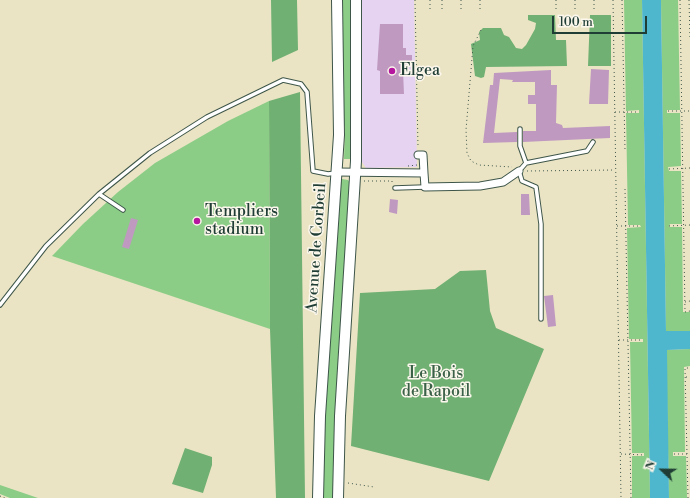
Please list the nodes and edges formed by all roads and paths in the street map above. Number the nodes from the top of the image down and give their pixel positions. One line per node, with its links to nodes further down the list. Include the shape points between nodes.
1 (337, 0): 41 (main road, Avenue de Corbeil, via 340,135)
2 (356, 0): 43 (main road, Avenue de Corbeil)
3 (416, 0): 34 (path)
4 (430, 0): 20 (path)
5 (442, 0): 21 (path)
6 (461, 0): 22 (path)
7 (480, 0): 19 (path)
8 (556, 0): 16 (path)
9 (575, 0): 17 (path)
10 (594, 0): 18 (path)
11 (613, 0): 28 (path)
12 (622, 0): 29 (path)
13 (680, 0): 26 (path)
14 (689, 0): 15 (path)
15 (690, 7): 24 (path)
16 (556, 9)
17 (575, 9)
18 (594, 9)
19 (480, 10)
20 (430, 11)
21 (442, 11)
22 (461, 11)
23 (481, 30): 40 (path, via 473,46 466,130 467,153 471,161 479,165 510,167)
24 (690, 39)
25 (668, 111): 26 (path)
26 (682, 111): 27 (path); 36 (path)
27 (690, 111)
28 (615, 112): 29 (path); 39 (path)
29 (624, 112): 30 (path); 33 (path)
30 (638, 112)
31 (520, 129): 35 (lane, via 520,146)
32 (593, 142): 35 (lane, via 587,151)
33 (625, 151)
34 (418, 155): 42 (path); 42 (street, via 423,155)
35 (526, 163): 40 (lane)
36 (682, 168): 37 (path); 38 (path); 49 (path)
37 (690, 168)
38 (669, 169)
39 (616, 170): 40 (path); 51 (path)
40 (519, 171): 44 (street, via 503,182 480,186); 59 (lane, via 522,181 536,186 541,224)
41 (337, 172): 43 (street); 47 (lane, via 328,174 313,171 307,92 301,84 284,80 207,117 150,153); 76 (main road, Avenue de Corbeil, via 320,416)
42 (421, 173): 43 (street); 44 (street)
43 (359, 177): 45 (path, via 392,181 392,188); 77 (main road, Avenue de Corbeil, via 340,416)
44 (425, 187): 45 (lane)
45 (396, 188)
46 (625, 189): 52 (path)
47 (99, 194): 48 (lane); 57 (lane, via 46,246)
48 (123, 210)
49 (683, 225): 50 (path); 54 (path); 56 (path)
50 (690, 225)
51 (617, 226): 52 (path); 60 (path)
52 (626, 226): 53 (path); 61 (path)
53 (640, 226)
54 (669, 226)
55 (690, 301): 56 (path)
56 (685, 302): 58 (path, via 685,312)
57 (0, 305)
58 (690, 311)
59 (541, 319)
60 (619, 340): 61 (path); 66 (path)
61 (628, 340): 62 (path); 67 (path)
62 (642, 340)
63 (690, 368): 64 (path, via 686,368)
64 (686, 377): 65 (path); 70 (path)
65 (690, 377)
66 (620, 454): 67 (path); 78 (path)
67 (630, 454): 68 (path); 79 (path)
68 (644, 454)
69 (674, 454): 70 (path)
70 (687, 454): 71 (path); 80 (path)
71 (690, 454)
72 (345, 482): 73 (path)
73 (374, 487)
74 (0, 496): 75 (path)
75 (5, 498)
76 (318, 498)
77 (338, 498)
78 (621, 498)
79 (631, 498)
80 (688, 498)

